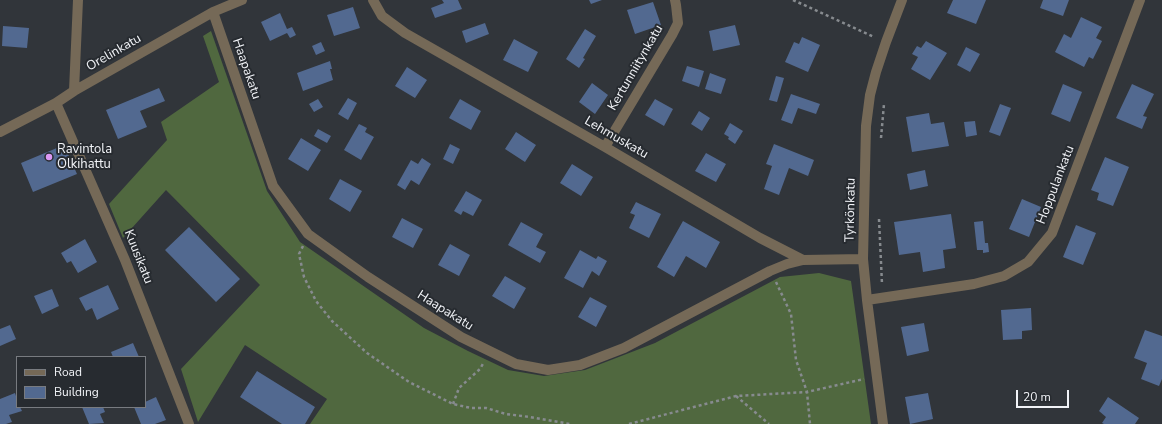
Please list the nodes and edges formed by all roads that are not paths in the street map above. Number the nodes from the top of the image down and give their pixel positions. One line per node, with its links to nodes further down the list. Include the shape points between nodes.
1 (78, 0): 8 (street)
2 (242, 0): 7 (street, Orelinkatu)
3 (373, 0): 11 (street, Lehmuskatu, via 382,16 405,34)
4 (674, 0): 11 (street, Kertunniitynkatu, via 678,23)
5 (902, 0): 12 (street, Tyrkönkatu, via 870,95 866,126)
6 (1140, 0): 14 (street, Hoppulankatu, via 1052,233 1028,262 1004,276 974,284)
7 (213, 12): 8 (street, Orelinkatu); 13 (street, Haapakatu, via 273,186 308,234 454,333 516,364 548,370 580,365 624,348 770,271)
8 (74, 91): 9 (street, Orelinkatu)
9 (56, 103): 10 (street, Orelinkatu); 15 (street, Kuusikatu, via 125,260)
10 (0, 132)
11 (605, 146): 13 (street, Lehmuskatu, via 760,238)
12 (863, 259): 13 (street, Lehmuskatu); 14 (street, Tyrkönkatu)
13 (803, 260)
14 (867, 300): 16 (street, Tyrkönkatu)
15 (189, 424)
16 (883, 424)

